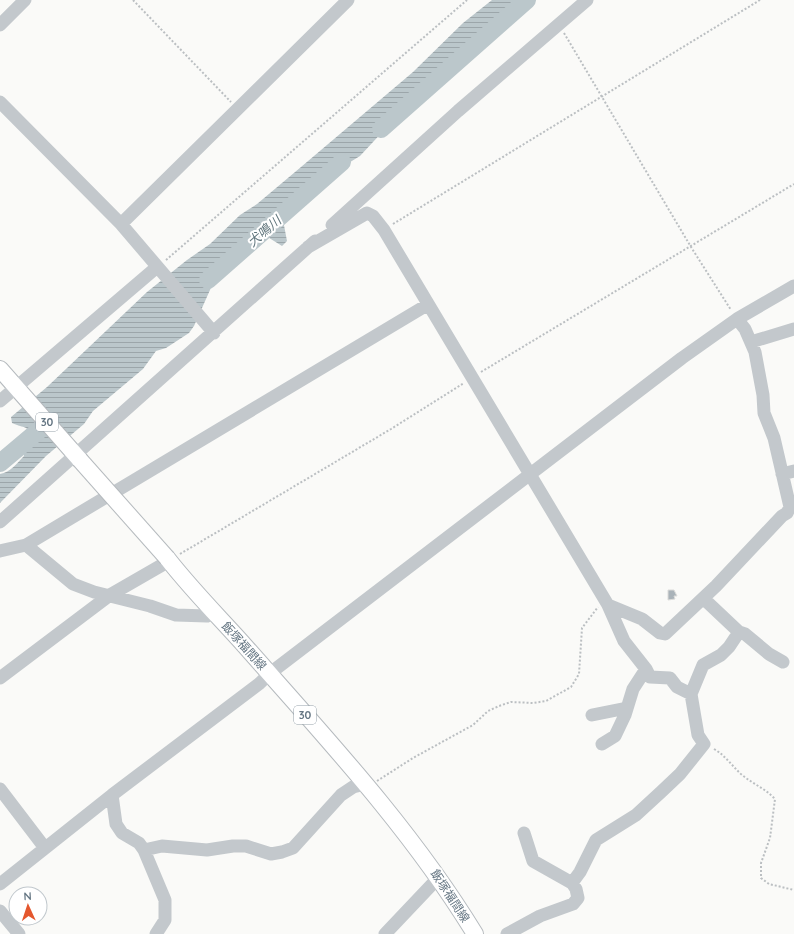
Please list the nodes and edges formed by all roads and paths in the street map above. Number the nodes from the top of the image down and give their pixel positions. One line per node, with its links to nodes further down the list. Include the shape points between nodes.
1 (25, 0): 7 (street)
2 (133, 0): 11 (path)
3 (348, 0): 11 (street)
4 (467, 0): 17 (path)
5 (587, 0): 8 (street)
6 (760, 0): 9 (path)
7 (0, 25)
8 (560, 25): 9 (path); 15 (street, via 458,111)
9 (602, 96): 14 (path); 16 (path)
10 (0, 102): 13 (street)
11 (238, 108): 13 (street)
12 (794, 184): 16 (path)
13 (121, 224): 17 (street)
14 (384, 230): 15 (street, via 374,216 367,213); 19 (street)
15 (308, 247): 22 (street)
16 (691, 247): 20 (path); 25 (path)
17 (157, 267): 22 (street); 26 (street)
18 (794, 286): 20 (street)
19 (427, 305): 25 (street); 33 (street)
20 (737, 319): 23 (street); 30 (street)
21 (794, 329): 23 (street)
22 (214, 333): 28 (street)
23 (751, 342): 29 (street, via 763,395 764,413)
24 (0, 369): 26 (main road, 飯塚福間線 / 30)
25 (472, 377): 30 (street); 35 (path, via 391,429)
26 (18, 389): 27 (street); 28 (main road, 飯塚福間線 / 30)
27 (0, 401)
28 (76, 456): 32 (street); 35 (main road, 飯塚福間線 / 30, bridge)
29 (788, 472): 31 (street)
30 (530, 476): 38 (street); 43 (street)
31 (791, 514): 37 (street, via 782,516)
32 (0, 522)
33 (26, 545): 34 (street); 36 (street, via 73,584)
34 (0, 551)
35 (168, 560): 36 (street); 39 (main road, 飯塚福間線 / 30)
36 (110, 595): 39 (street, via 176,615 207,616); 44 (street)
37 (704, 599): 38 (street, via 665,634 660,633 642,618); 40 (street)
38 (606, 602): 42 (street, via 624,641); 50 (path, via 582,628 579,674 572,687 546,701 511,702 488,711 473,725 373,783)
39 (214, 612): 43 (main road, 飯塚福間線 / 30)
40 (739, 632): 41 (street); 45 (street, via 721,655 703,665)
41 (783, 662)
42 (646, 669): 45 (street, via 650,677 670,678 678,687); 46 (street, via 633,689)
43 (269, 674): 50 (main road, 飯塚福間線 / 30); 52 (street)
44 (0, 678)
45 (691, 694): 49 (street, via 698,735)
46 (627, 708): 47 (street); 48 (street, via 615,736)
47 (592, 715)
48 (602, 744)
49 (704, 744): 57 (street, via 680,774 661,792 636,814 596,840); 59 (path, via 722,754 742,775 769,792 775,799 761,878 770,884)
50 (365, 784): 55 (street, via 353,787 341,795 293,848 282,852 272,854 246,846 207,850 162,846); 56 (main road, 飯塚福間線 / 30)
51 (0, 789): 54 (street)
52 (112, 795): 54 (street); 55 (street, via 116,824 122,834 139,843)
53 (524, 833): 57 (street, via 533,861)
54 (45, 848): 58 (street)
55 (144, 850): 62 (street, via 165,900 165,920)
56 (439, 877): 63 (street); 64 (main road, 飯塚福間線 / 30)
57 (572, 883): 65 (street, via 578,898 573,904 540,916)
58 (0, 884)
59 (794, 890)
60 (0, 911): 61 (street)
61 (19, 934)
62 (156, 934)
63 (385, 934)
64 (474, 934)
65 (507, 934)

